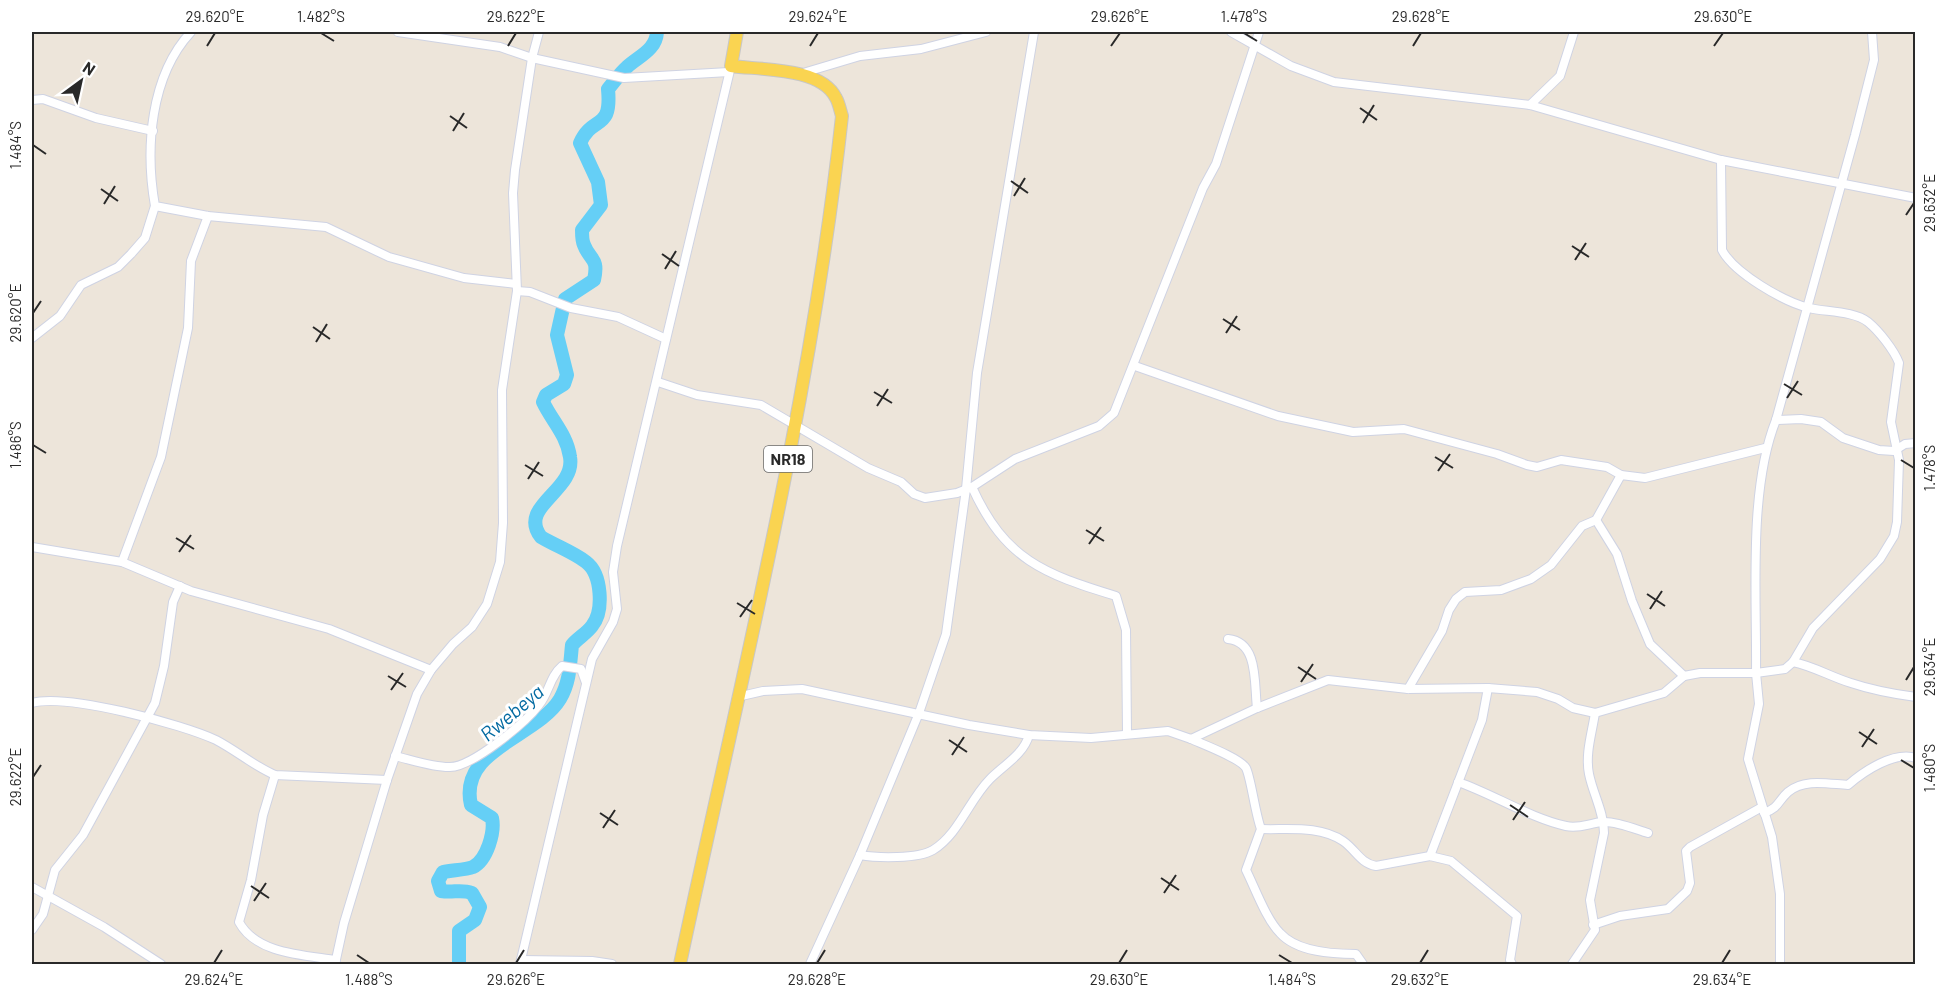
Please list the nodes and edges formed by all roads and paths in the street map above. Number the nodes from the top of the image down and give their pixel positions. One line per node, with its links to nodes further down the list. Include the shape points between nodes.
1 (191, 32): 17 (street, via 168,64 156,99)
2 (398, 32): 12 (street, via 500,47)
3 (539, 32): 12 (street)
4 (737, 32): 13 (main road)
5 (986, 32): 14 (street, via 921,49 860,56)
6 (1034, 32): 35 (street, via 977,373)
7 (1231, 32): 11 (street)
8 (1259, 32): 11 (street)
9 (1574, 32): 16 (street, via 1560,76)
10 (1872, 32): 19 (street, via 1874,60)
11 (1253, 45): 16 (street, via 1291,66 1334,82); 27 (street, via 1216,164 1203,188)
12 (532, 58): 13 (street, via 624,78); 23 (street, via 514,170)
13 (730, 69): 14 (main road, NR18); 26 (street)
14 (803, 74): 30 (main road, NR18, via 829,89 842,116)
15 (32, 100): 17 (street, via 43,99 96,118)
16 (1530, 105): 18 (street)
17 (153, 131): 21 (street)
18 (1721, 160): 19 (street); 24 (street, via 1722,250 1726,258 1766,288)
19 (1840, 184): 20 (street); 24 (street)
20 (1916, 198)
21 (155, 206): 22 (street); 25 (street, via 145,238 131,254 118,267 81,285 60,316)
22 (208, 216): 23 (street, via 326,227 389,257 464,278); 38 (street, via 191,261 188,328 161,457)
23 (517, 287): 26 (street, via 554,303 618,317); 42 (street, via 502,390 503,523 497,573 487,604 472,627)
24 (1808, 308): 29 (street); 33 (street, via 1868,322 1896,356 1899,363 1891,422)
25 (32, 337)
26 (666, 339): 28 (street)
27 (1135, 366): 34 (street, via 1278,416 1353,432 1404,429 1537,467 1561,460 1607,467); 35 (street, via 1107,420 1015,459)
28 (658, 382): 30 (street, via 698,395 760,405); 45 (street, via 617,546 613,572 617,609 592,659)
29 (1776, 420): 32 (street); 33 (street, via 1800,418 1821,422 1843,438 1880,450)
30 (796, 426): 35 (street, via 925,498); 48 (main road, NR18)
31 (1916, 443): 33 (street)
32 (1765, 448): 34 (street, via 1644,478); 43 (street, via 1758,520)
33 (1898, 448): 41 (street, via 1898,522 1894,536 1880,559 1813,628)
34 (1621, 475): 36 (street)
35 (969, 488): 52 (street, via 946,634); 55 (street, via 1013,550 1027,561 1072,583 1116,596 1126,630)
36 (1596, 520): 44 (street, via 1617,554 1650,644); 47 (street, via 1582,526 1551,565 1531,579 1501,590 1465,592 1456,599 1435,645)
37 (32, 547): 38 (street)
38 (122, 562): 39 (street)
39 (180, 586): 42 (street, via 329,629); 54 (street, via 171,611 155,703)
40 (1228, 639): 51 (street, via 1245,645 1251,654)
41 (1793, 662): 43 (street, via 1785,669); 49 (street, via 1848,683)
42 (430, 670): 58 (street)
43 (1756, 673): 44 (street, via 1700,672); 63 (street, via 1759,704 1748,759)
44 (1684, 676): 53 (street, via 1664,693)
45 (586, 685): 58 (street, via 581,669 562,666 555,672 540,705 462,766 448,767); 74 (street)
46 (1488, 688): 47 (street); 53 (street, via 1537,692); 62 (street, via 1482,720)
47 (1408, 689): 51 (street, via 1328,680)
48 (737, 697): 52 (street, via 802,689); 77 (main road, NR18)
49 (1916, 697)
50 (32, 703): 54 (street, via 43,700 96,706)
51 (1257, 708): 57 (street)
52 (919, 713): 56 (street); 67 (street)
53 (1595, 713): 64 (street, via 1589,774)
54 (146, 718): 60 (street, via 213,739); 70 (street, via 83,835 55,870)
55 (1127, 734): 56 (street, via 1091,738); 57 (street, via 1168,731)
56 (1029, 735): 67 (street, via 1026,746 988,781 945,840 931,852 880,858)
57 (1191, 739): 65 (street, via 1246,768)
58 (395, 756): 61 (street)
59 (1916, 758): 63 (street, via 1907,755 1882,763 1848,785 1808,783 1789,791 1777,808)
60 (276, 775): 61 (street); 73 (street, via 262,815 239,922 256,940 277,950)
61 (387, 780): 73 (street)
62 (1458, 782): 64 (street, via 1551,822 1582,828); 68 (street)
63 (1763, 810): 71 (street, via 1686,851 1690,884 1668,909 1620,916); 82 (street, via 1772,837 1780,894)
64 (1604, 822): 66 (street); 71 (street, via 1590,900)
65 (1260, 829): 68 (street, via 1315,830 1344,842 1368,864 1376,866); 79 (street, via 1246,870 1279,932 1320,951 1356,954)
66 (1648, 832)
67 (860, 855): 78 (street)
68 (1430, 856): 80 (street, via 1451,861 1517,916)
69 (32, 887): 70 (street)
70 (49, 897): 72 (street); 75 (street)
71 (1593, 925): 81 (street, via 1595,930)
72 (32, 930)
73 (336, 962)
74 (521, 962): 76 (street)
75 (161, 964)
76 (612, 964)
77 (680, 964)
78 (810, 964)
79 (1363, 964)
80 (1512, 964)
81 (1572, 964)
82 (1780, 964)

